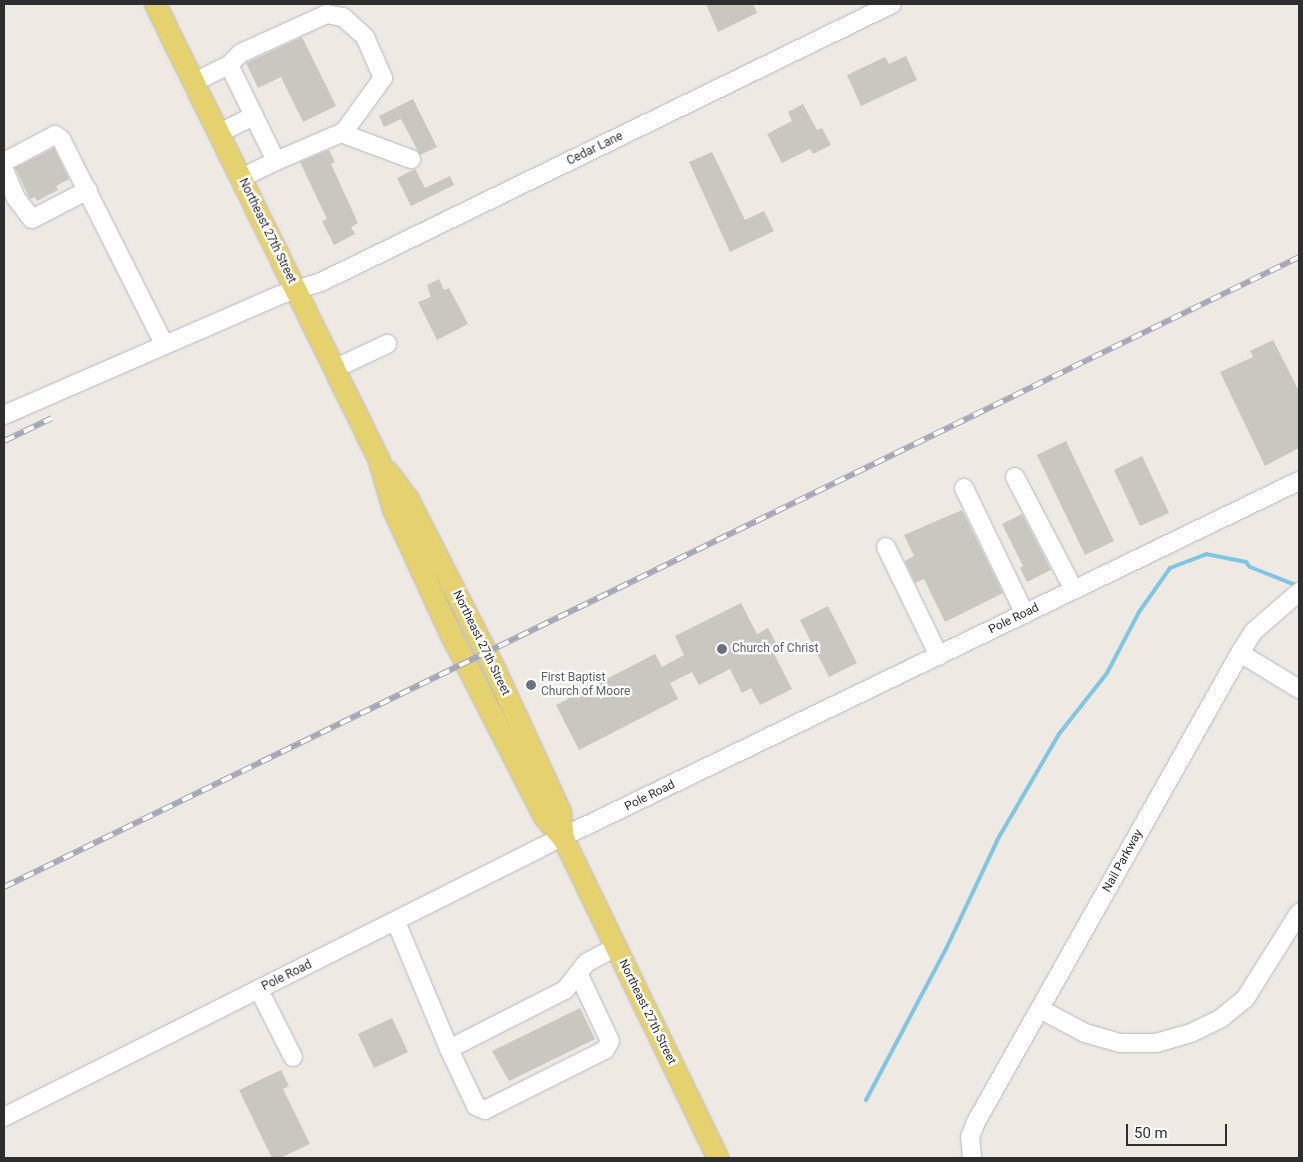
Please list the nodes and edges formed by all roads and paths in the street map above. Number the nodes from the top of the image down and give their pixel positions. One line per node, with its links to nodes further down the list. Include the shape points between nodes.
1 (156, 4): 4 (main road, Northeast 27th Street)
2 (892, 4): 14 (street, Cedar Lane, via 321,282)
3 (229, 65): 4 (street); 5 (street); 6 (street, via 241,53 327,14 343,17 366,37 383,78)
4 (194, 82): 7 (main road, Northeast 27th Street)
5 (254, 116): 7 (street); 9 (street)
6 (343, 133): 8 (street); 9 (street)
7 (219, 134): 12 (main road, Northeast 27th Street)
8 (411, 159)
9 (276, 161): 12 (street)
10 (4, 162): 13 (street, via 55,135 65,145)
11 (4, 170): 13 (street, via 16,198 32,219)
12 (241, 178): 14 (main road, Northeast 27th Street)
13 (88, 190): 15 (street)
14 (296, 290): 15 (street, Cedar Lane); 17 (main road, Northeast 27th Street)
15 (164, 344): 18 (street, Cedar Lane)
16 (387, 344): 17 (street)
17 (334, 369): 29 (main road, Northeast 27th Street, via 378,458 408,499 492,662 560,811)
18 (4, 414)
19 (1015, 478): 23 (street)
20 (1299, 481): 23 (street, Pole Road)
21 (964, 488): 25 (street)
22 (886, 547): 27 (street)
23 (1074, 590): 25 (street, Pole Road)
24 (1297, 594): 26 (street, Nail Parkway, via 1254,631)
25 (1025, 614): 27 (street, Pole Road)
26 (1240, 654): 28 (street); 35 (street, Nail Parkway)
27 (939, 656): 29 (street, Pole Road)
28 (1299, 689)
29 (563, 838): 31 (street, Pole Road); 32 (main road, Northeast 27th Street)
30 (1299, 913): 35 (street, via 1259,981 1245,998 1220,1019 1192,1033 1156,1043 1120,1043 1085,1033)
31 (396, 922): 34 (street, Pole Road); 36 (street)
32 (616, 947): 33 (street, via 586,963); 40 (main road, Northeast 27th Street)
33 (578, 973): 36 (street, via 565,990); 36 (street, via 610,1041 605,1050 485,1110 476,1106)
34 (259, 990): 37 (street); 38 (street, Pole Road)
35 (1040, 1009): 39 (street, Nail Parkway, via 976,1122)
36 (449, 1049)
37 (293, 1057)
38 (4, 1117)
39 (971, 1152)
40 (718, 1158)

